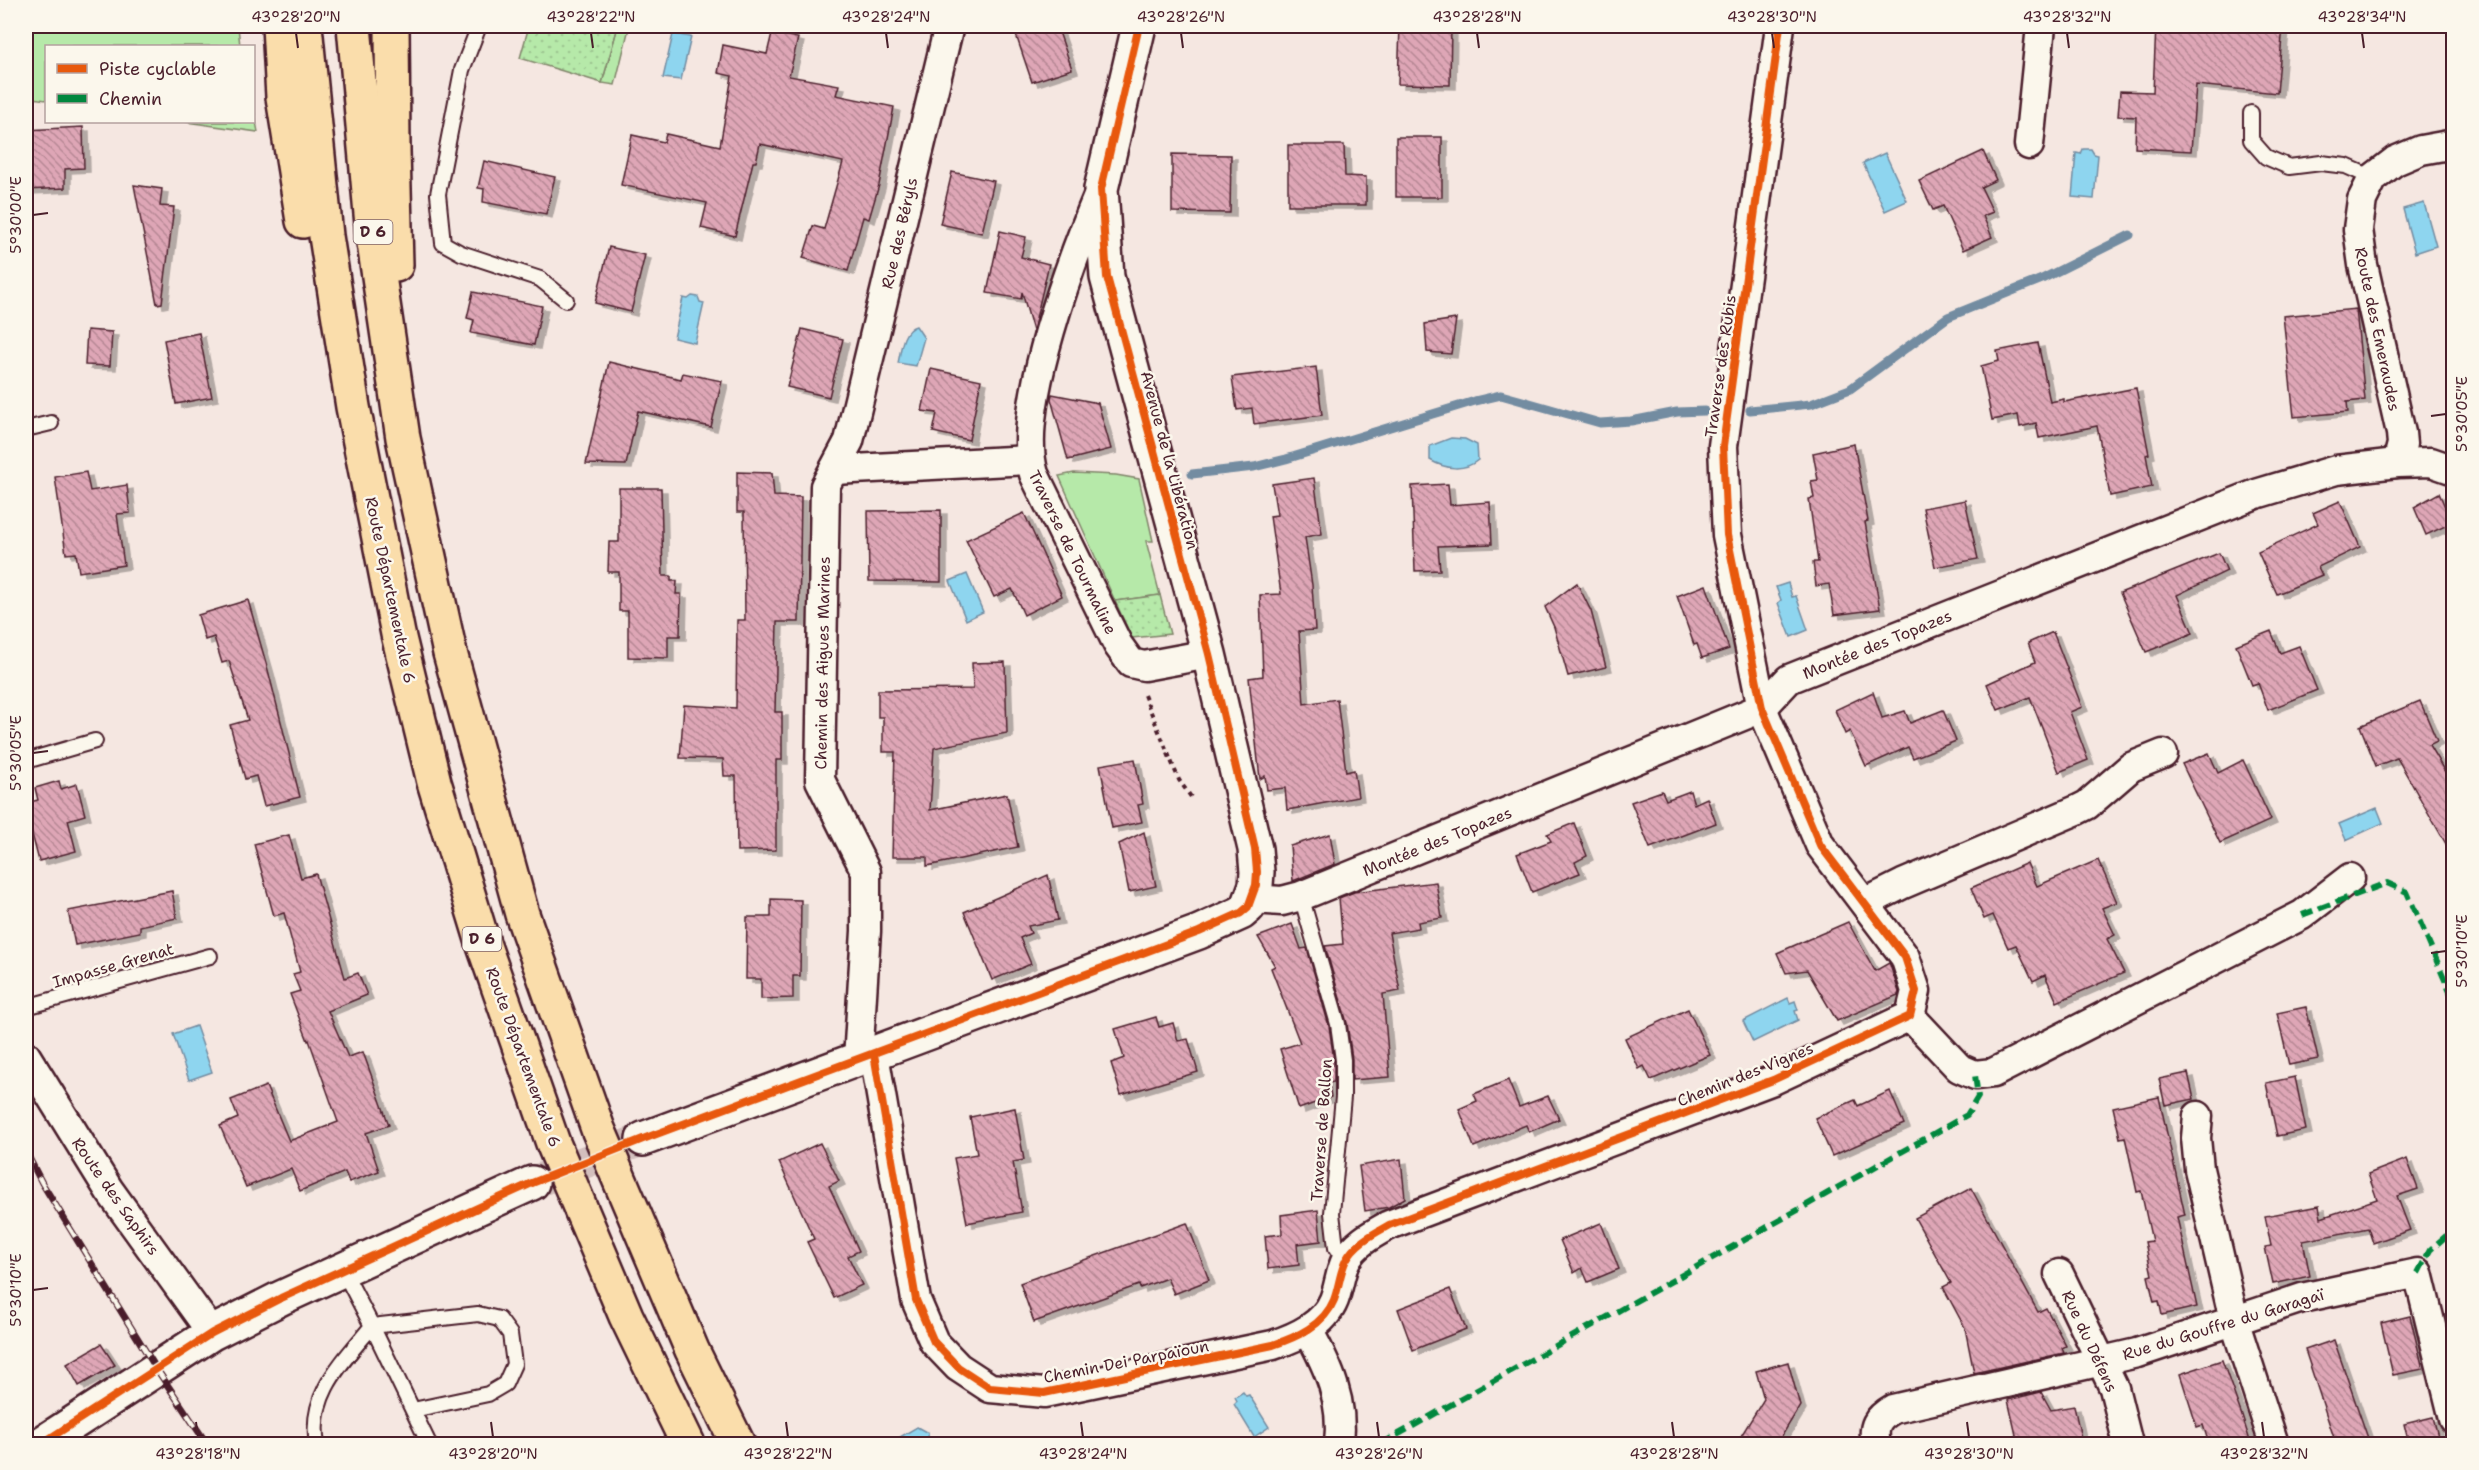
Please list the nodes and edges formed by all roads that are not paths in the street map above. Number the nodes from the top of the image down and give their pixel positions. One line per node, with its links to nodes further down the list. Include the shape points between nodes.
1 (279, 26): 16 (highway, via 284,98 316,298)
2 (305, 26): 16 (highway, D 6, via 326,236)
3 (354, 26): 19 (highway, D 6, via 373,236)
4 (392, 26): 19 (highway)
5 (479, 26): 15 (lane, via 462,70 438,194 443,243 460,253 540,279)
6 (949, 26): 20 (street, Rue des Béryls)
7 (1139, 26): 14 (street, Avenue de la Libération)
8 (1780, 26): 26 (street, Traverse des Rubis, via 1723,446 1727,535)
9 (2041, 26): 12 (street)
10 (2251, 113): 13 (lane, via 2251,140 2266,157 2289,167 2321,163 2346,166)
11 (2454, 144): 13 (street, via 2421,150 2395,161)
12 (2029, 145)
13 (2373, 178): 22 (street, Route des Emeraudes, via 2362,200 2358,229 2401,433)
14 (1101, 189): 21 (street, Traverse de Tourmaline, via 1080,237 1042,361 1032,414); 25 (street, Avenue de la Libération, via 1107,277)
15 (566, 300)
16 (353, 407): 55 (highway, Route Départementale 6 / D 6, via 401,645 435,782 484,946 553,1143 626,1316)
17 (51, 423): 18 (lane)
18 (26, 429)
19 (403, 438): 56 (highway, D 6, via 450,653 522,914 598,1129 692,1350)
20 (849, 441): 23 (street, Chemin des Aigues Marines)
21 (1029, 460): 23 (street); 25 (street, Traverse de Tourmaline, via 1113,634 1131,663 1144,666)
22 (2397, 463): 24 (street, Montée des Topazes, via 2431,462); 26 (street, Montée des Topazes, via 2336,470 2256,494 1789,679)
23 (834, 470): 38 (street, Chemin des Aigues Marines, via 825,486 820,780 866,872)
24 (2454, 470)
25 (1209, 654): 32 (street, Avenue de la Libération, via 1255,849)
26 (1762, 708): 31 (street, Montée des Topazes); 33 (street, via 1820,844)
27 (95, 741): 29 (lane)
28 (2163, 754): 33 (street, via 2131,767 2078,810)
29 (26, 761)
30 (2350, 878): 36 (street, via 2301,915 1993,1073 1975,1076 1959,1068)
31 (1301, 896): 32 (street, Montée des Topazes, via 1282,901); 42 (lane, Traverse de Ballon, via 1338,1024 1343,1060 1332,1213 1336,1248)
32 (1252, 899): 38 (street, via 1241,913 1199,932)
33 (1865, 903): 36 (street, via 1905,957 1916,991)
34 (210, 956): 35 (lane, Impasse Grenat)
35 (26, 1007)
36 (1910, 1016): 42 (street, Chemin des Vignes, via 1773,1080 1389,1225 1355,1248)
37 (26, 1056): 48 (street, Route des Saphirs, via 109,1190)
38 (866, 1057): 40 (street); 47 (street, Chemin Dei Parpaïoun, via 916,1300 934,1342 958,1367 990,1388 1044,1393 1273,1345)
39 (2198, 1116): 45 (street, via 2199,1169)
40 (643, 1138)
41 (532, 1183): 43 (street)
42 (1346, 1261): 47 (street, Chemin des Vignes, via 1333,1302)
43 (343, 1270): 46 (lane); 48 (street)
44 (2059, 1274): 49 (street, Rue du Défens)
45 (2234, 1320): 49 (street, Rue du Gouffre du Garagaï, via 2137,1353); 51 (street, Rue du Gouffre du Garagaï, via 2302,1298 2418,1273); 60 (street)
46 (372, 1326): 50 (lane); 50 (lane, via 478,1314 499,1319 510,1334 514,1364 505,1384 488,1394); 53 (lane, via 325,1386 314,1426)
47 (1308, 1330): 57 (street, via 1338,1396)
48 (212, 1333): 52 (street)
49 (2099, 1361): 58 (street, Rue du Gouffre du Garagaï, via 1893,1409 1877,1421); 59 (street, Rue du Défens, via 2114,1388)
50 (413, 1410): 54 (lane)
51 (2454, 1419)
52 (40, 1444)
53 (318, 1444)
54 (429, 1444)
55 (688, 1444)
56 (738, 1444)
57 (1339, 1444)
58 (1876, 1444)
59 (2128, 1444)
60 (2274, 1444)

